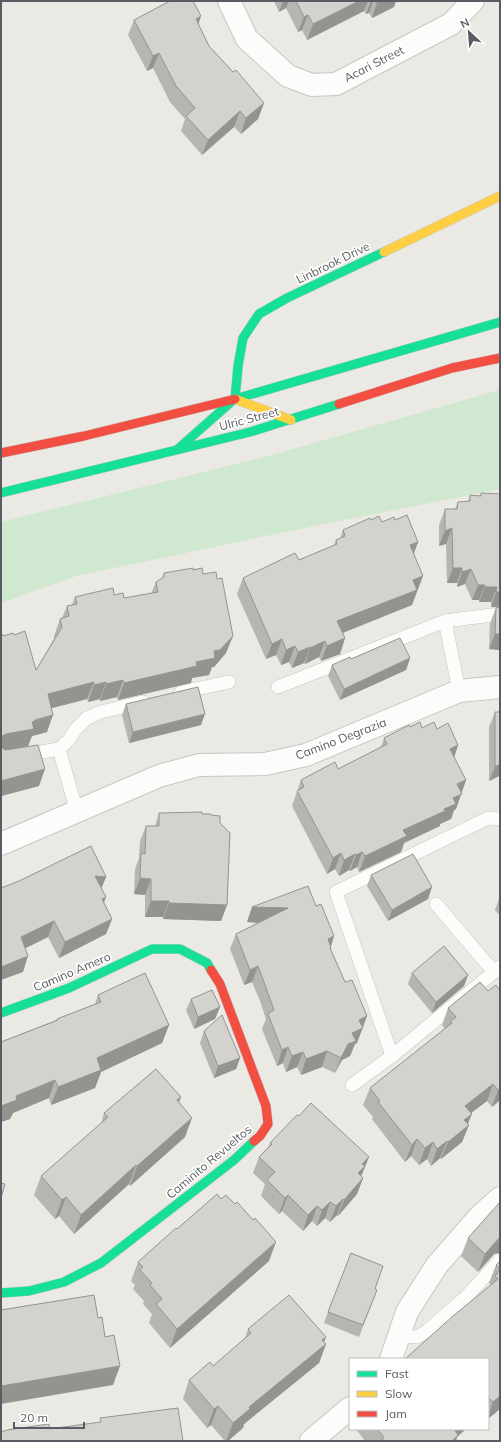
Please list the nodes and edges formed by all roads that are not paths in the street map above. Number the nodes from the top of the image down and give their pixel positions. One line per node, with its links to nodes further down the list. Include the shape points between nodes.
1 (228, 1): 2 (street, Acari Street, via 247,39 288,76 312,86 336,84 451,24)
2 (473, 1)
3 (500, 196): 6 (main road, Linbrook Drive, via 287,298 259,314 243,338)
4 (500, 322): 6 (main road, Ulric Street)
5 (500, 358): 7 (main road, Ulric Street, via 452,368)
6 (235, 399): 7 (main road); 8 (main road); 9 (main road, Ulric Street, via 84,436)
7 (291, 420): 8 (main road, Ulric Street)
8 (174, 451): 10 (main road, Ulric Street)
9 (1, 453)
10 (1, 493)
11 (500, 614): 12 (lane)
12 (445, 621): 14 (lane); 16 (lane)
13 (229, 682): 17 (lane)
14 (278, 687)
15 (500, 687): 16 (street, Camino Degrazia)
16 (459, 691): 21 (street, Camino Degrazia, via 306,755 265,764 199,765 159,776)
17 (167, 696)
18 (152, 699): 19 (lane, via 87,718)
19 (59, 749): 20 (lane); 21 (lane)
20 (1, 759)
21 (77, 812): 23 (street, Camino Degrazia)
22 (500, 819): 28 (lane, via 488,818 336,892)
23 (1, 844)
24 (436, 904): 26 (lane)
25 (152, 949): 27 (main road, Camino Amero, via 69,988); 32 (main road, Caminito Revueltos, via 180,949 207,963 220,984 266,1106 268,1124 260,1136 234,1160 102,1263 64,1282 29,1291)
26 (497, 970): 28 (lane)
27 (1, 1013)
28 (392, 1056): 29 (lane)
29 (352, 1086)
30 (500, 1198): 33 (street, via 480,1216 437,1265 407,1312)
31 (500, 1260): 33 (lane, via 466,1297 427,1332 417,1337)
32 (1, 1293)
33 (399, 1336): 34 (street)
34 (391, 1358)
35 (349, 1409): 36 (street)
36 (311, 1441)

